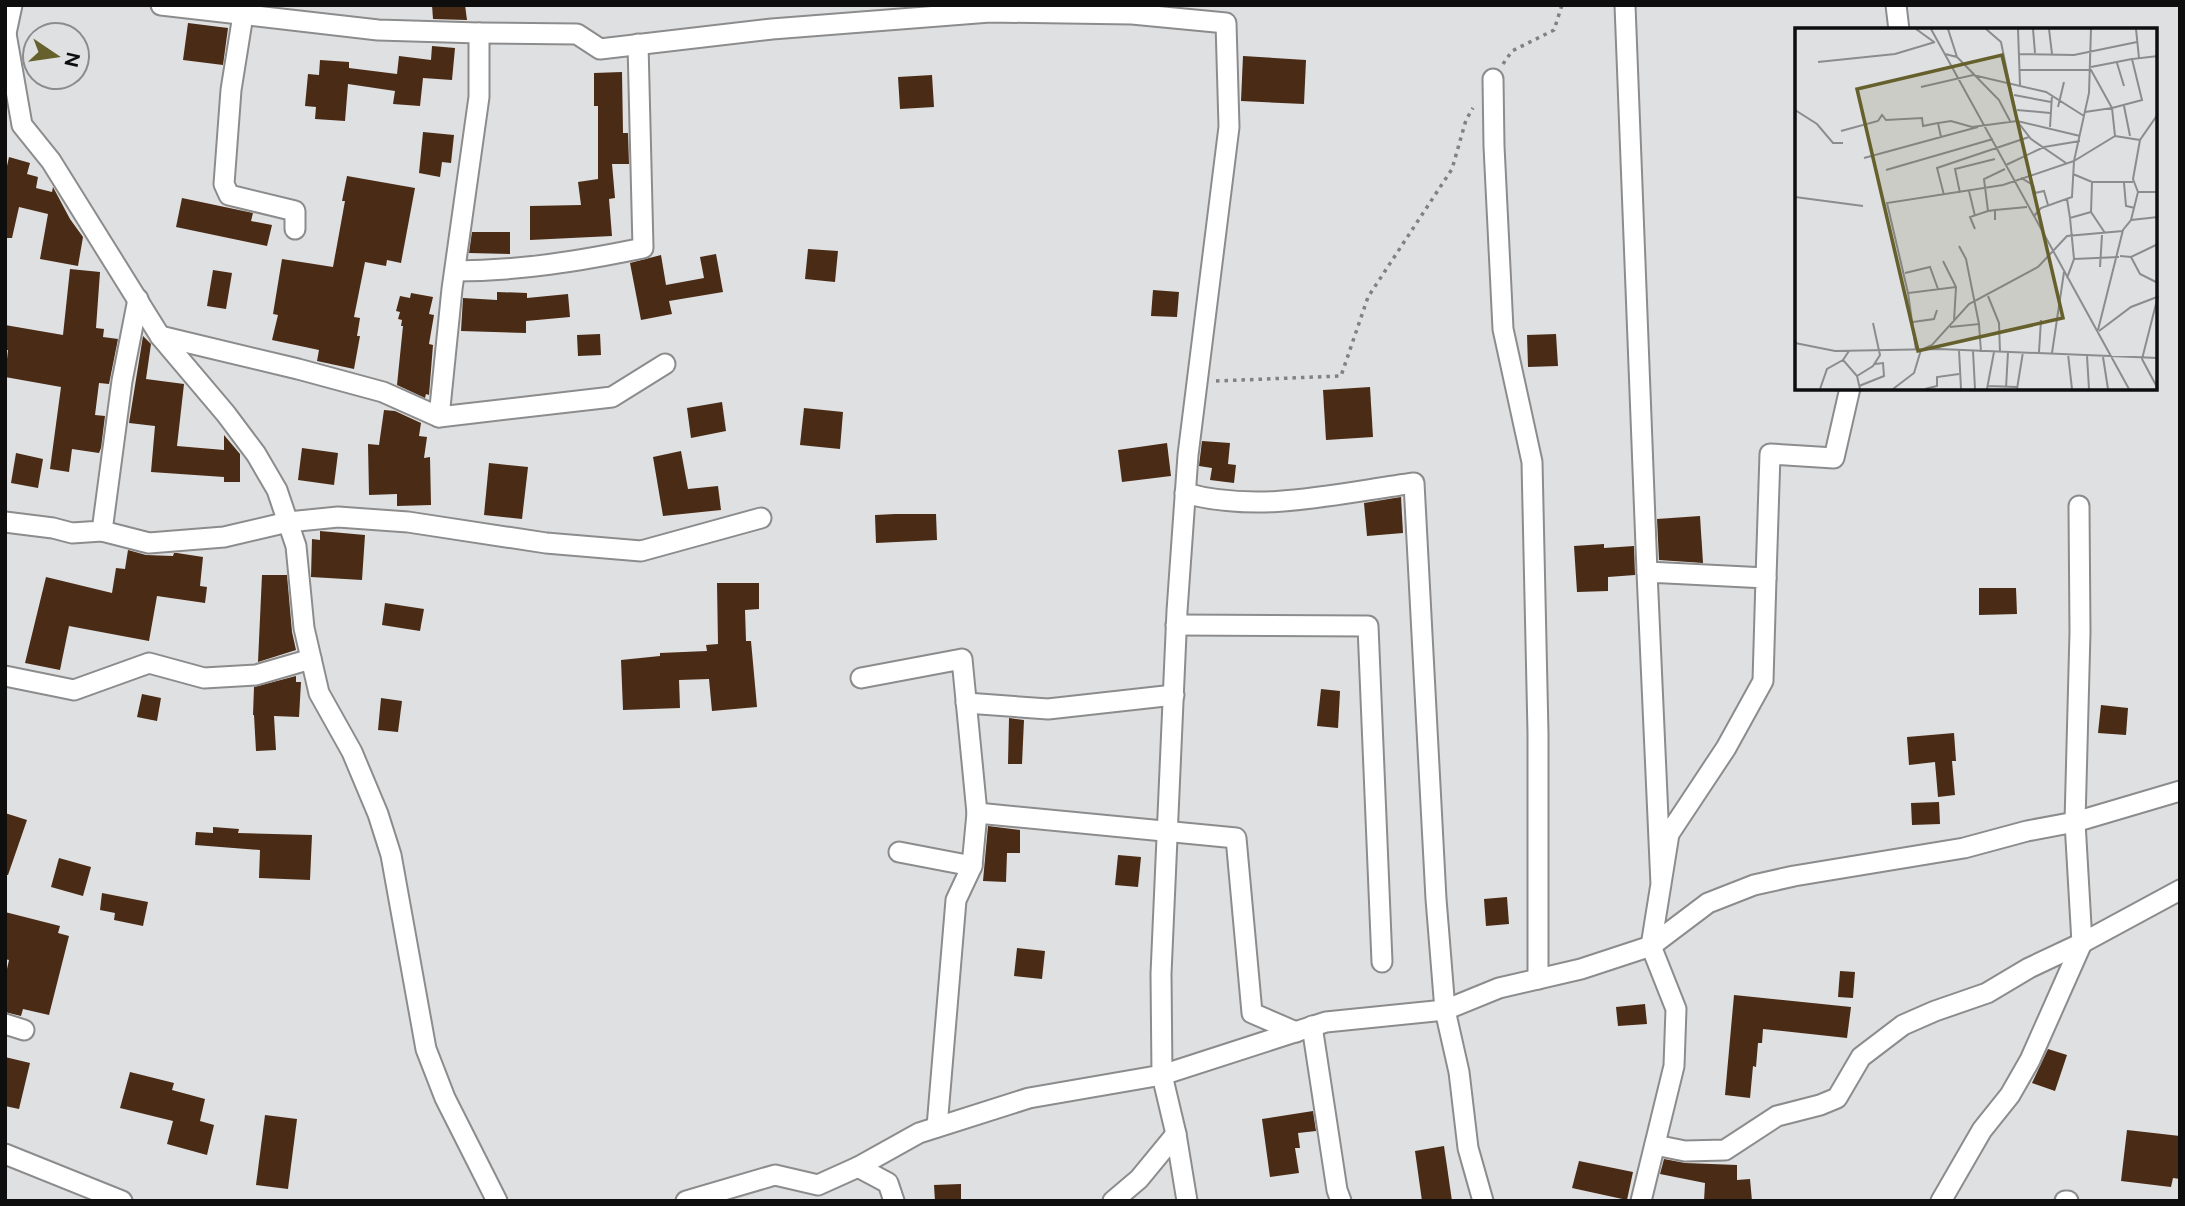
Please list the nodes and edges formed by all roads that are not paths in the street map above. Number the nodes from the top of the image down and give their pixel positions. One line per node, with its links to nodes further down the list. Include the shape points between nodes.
1 (12, 5): 7 (street)
2 (161, 5): 5 (street)
3 (1625, 5): 24 (street)
4 (1896, 5): 6 (street)
5 (243, 15): 8 (street, via 378,30); 11 (street, via 224,184 229,195 295,211)
6 (1899, 28)
7 (6, 32): 13 (street, via 22,125 51,161)
8 (479, 33): 9 (street, via 577,34 600,49); 12 (street, via 479,97)
9 (638, 44): 12 (street, via 643,248 569,263); 18 (street, via 990,12 1132,14 1226,23 1229,127)
10 (1493, 79): 43 (street, via 1503,329 1532,462)
11 (295, 229)
12 (455, 271): 17 (street)
13 (138, 299): 14 (street); 23 (street)
14 (160, 336): 17 (street, via 383,392); 22 (street, via 256,454 277,489)
15 (665, 364): 17 (street, via 612,397)
16 (1850, 390): 25 (street, via 1834,458 1770,454)
17 (439, 417)
18 (1185, 493): 26 (street); 44 (street, via 1208,500 1270,503 1414,483)
19 (2079, 506): 34 (street)
20 (761, 518): 22 (street, via 641,551 545,543 408,522 338,517)
21 (5, 522): 23 (street, via 72,533)
22 (288, 522): 23 (street, via 223,537 149,542); 27 (street, via 296,546)
23 (102, 531)
24 (1647, 572): 25 (street); 38 (street)
25 (1766, 578): 38 (street, via 1762,681 1726,748 1670,834)
26 (1176, 625): 30 (street); 42 (street, via 1368,626)
27 (311, 659): 28 (street, via 257,675 204,678 149,663 74,690); 53 (street, via 319,693 352,752 391,855 426,1049 445,1098)
28 (5, 676)
29 (861, 678): 31 (street, via 962,659)
30 (1174, 695): 31 (street, via 1048,709); 35 (street)
31 (966, 703): 33 (street)
32 (2180, 791): 34 (street)
33 (977, 813): 35 (street); 37 (street)
34 (2075, 822): 40 (street); 41 (street, via 1965,848 1754,885 1708,903)
35 (1168, 831): 45 (street, via 1236,838 1252,1013); 46 (street)
36 (899, 852): 37 (street)
37 (972, 866): 47 (street, via 956,900)
38 (1661, 885): 41 (street)
39 (2180, 890): 40 (street)
40 (2081, 943): 49 (street, via 1987,993 1903,1025 1861,1057 1837,1098 1777,1116 1725,1150); 61 (street, via 2030,1060)
41 (1651, 946): 43 (street); 49 (street, via 1676,1009 1674,1066)
42 (1382, 962)
43 (1538, 979): 44 (street, via 1499,988)
44 (1445, 1010): 45 (street, via 1326,1022); 59 (street, via 1459,1072 1468,1148)
45 (1304, 1029): 46 (street); 58 (street)
46 (1162, 1076): 47 (street, via 1029,1098); 48 (street)
47 (937, 1127): 51 (street)
48 (1176, 1134): 56 (street, via 1139,1179); 57 (street)
49 (1655, 1146): 60 (street)
50 (5, 1154): 52 (street)
51 (858, 1167): 54 (street, via 818,1185 775,1175); 55 (street, via 888,1182)
52 (122, 1201)
53 (497, 1201)
54 (686, 1201)
55 (894, 1201)
56 (1113, 1201)
57 (1187, 1201)
58 (1341, 1201)
59 (1483, 1201)
60 (1641, 1201)
61 (1941, 1201)

